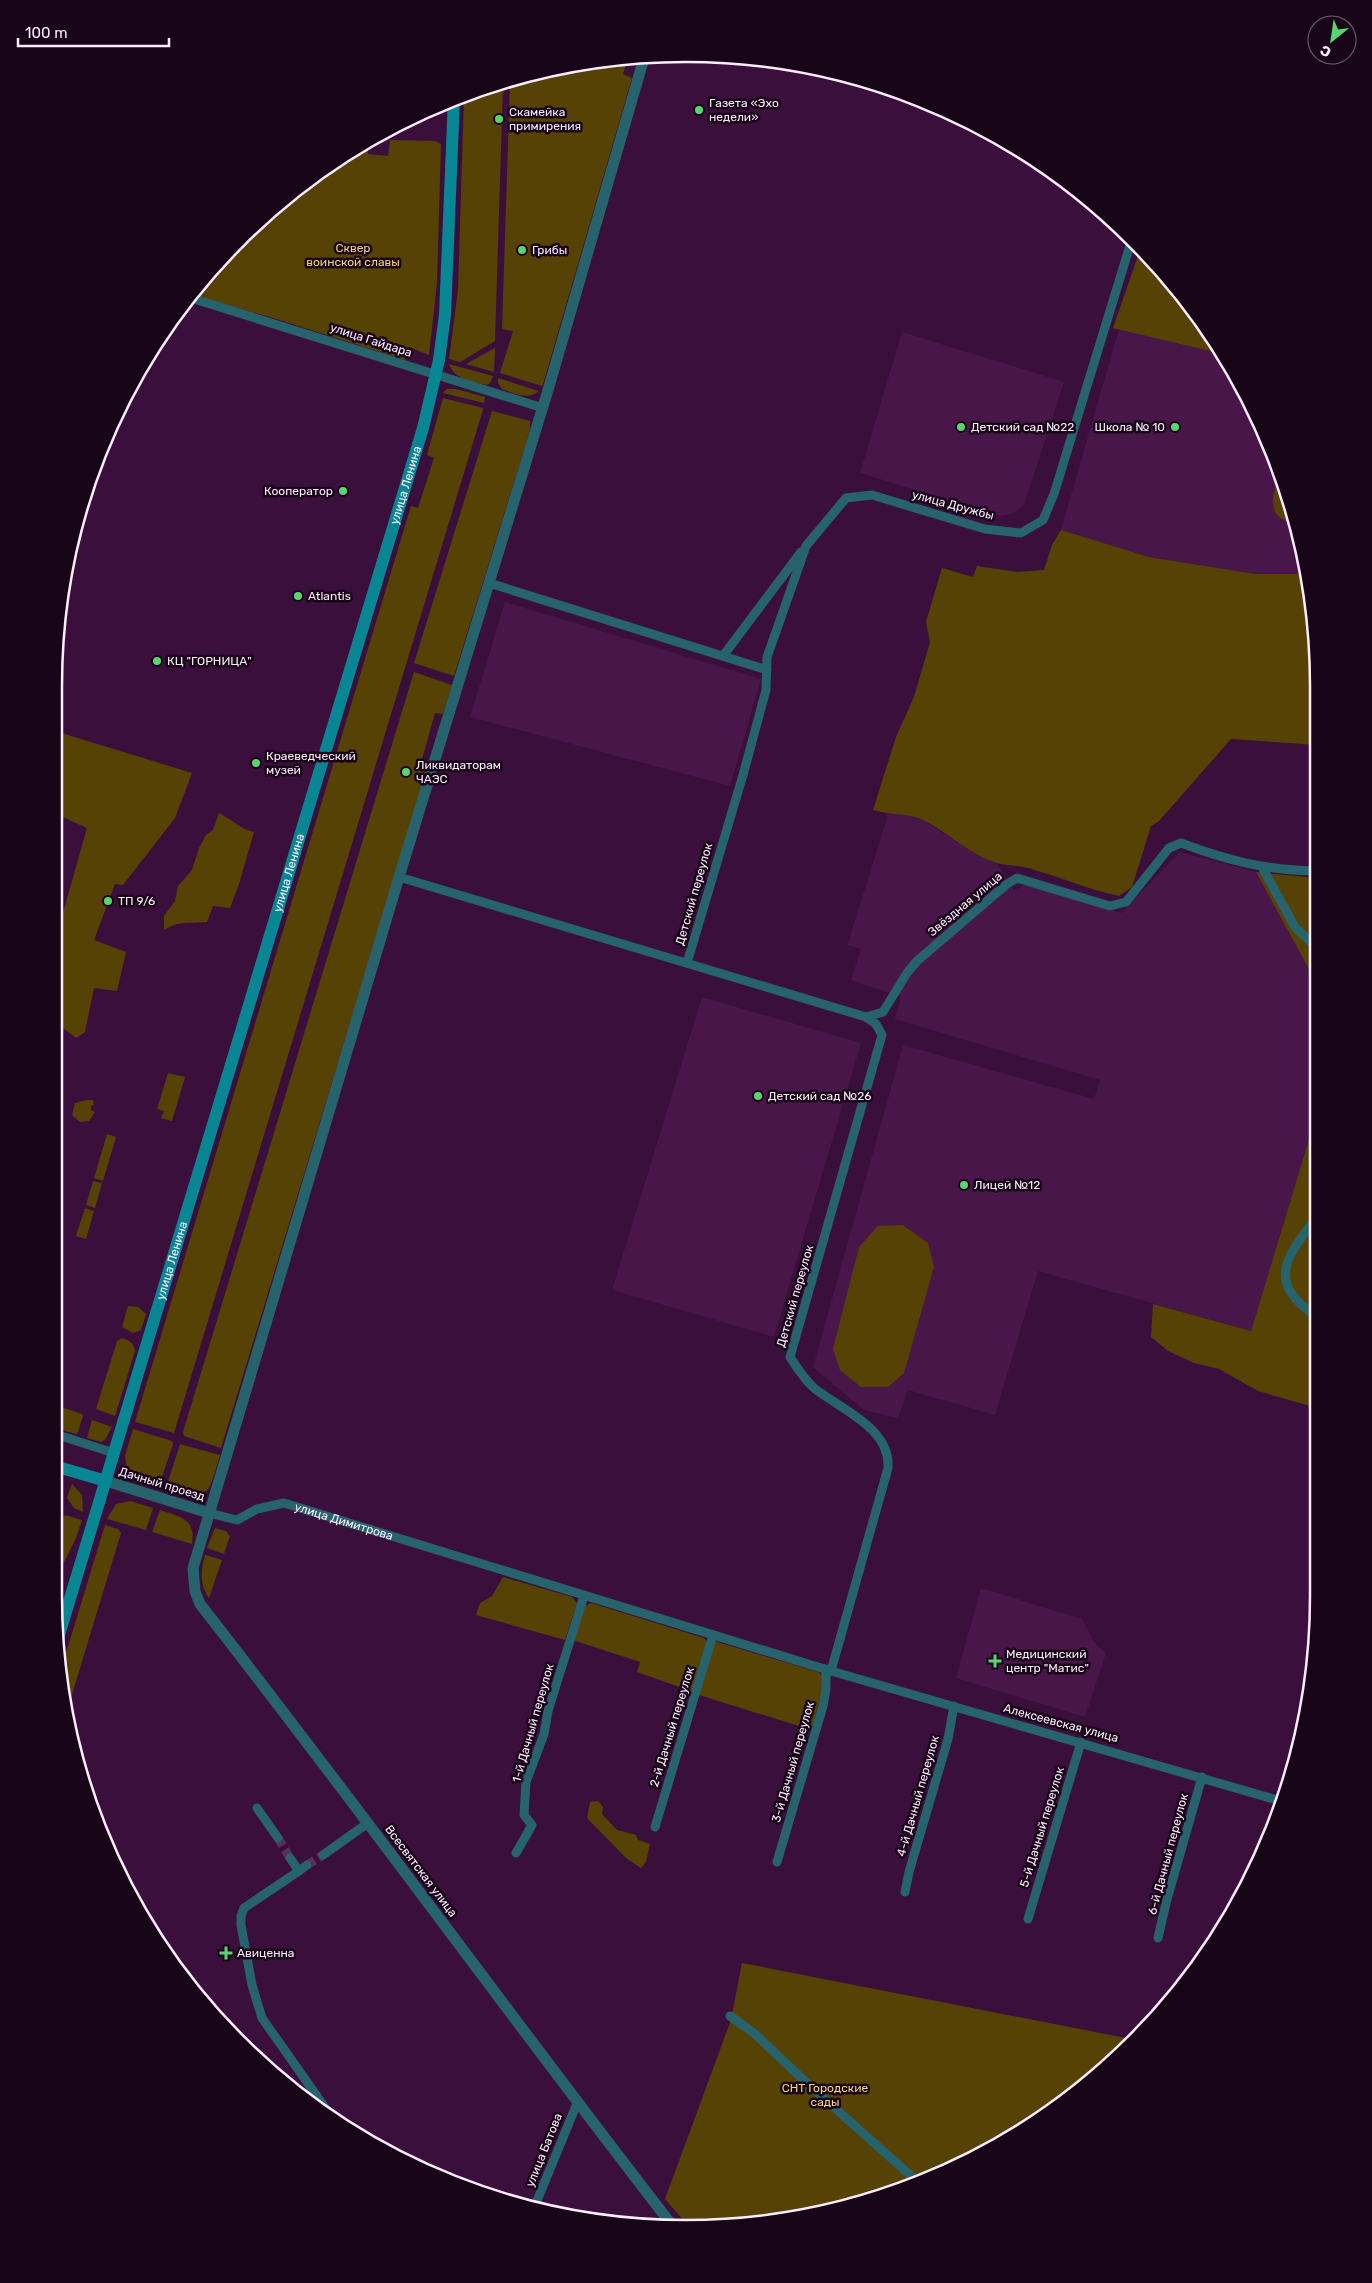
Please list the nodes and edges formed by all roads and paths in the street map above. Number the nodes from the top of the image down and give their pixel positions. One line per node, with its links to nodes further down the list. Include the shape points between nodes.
1 (642, 64): 6 (street, Всесвятская улица)
2 (454, 108): 5 (main road, улица Ленина, via 447,291)
3 (1129, 247): 7 (street, улица Дружбы, via 1054,494 1043,520 1021,533 985,529 872,495 846,498)
4 (196, 300): 5 (street, улица Гайдара)
5 (436, 375): 6 (street, улица Гайдара); 20 (main road, улица Ленина, via 411,472)
6 (543, 408): 8 (street, Всесвятская улица)
7 (806, 546): 9 (street); 10 (street, улица Дружбы, via 767,657)
8 (489, 583): 9 (street); 13 (street, Всесвятская улица)
9 (723, 656): 10 (street)
10 (767, 670): 15 (street, Детский переулок, via 766,690 743,775)
11 (1262, 868): 12 (street, Звёздная улица); 14 (street, via 1295,927); 16 (street, Звёздная улица, via 1181,843 1169,848 1126,902 1110,906 1017,878 917,961 883,1012)
12 (1310, 871)
13 (399, 877): 15 (street); 23 (street, Всесвятская улица)
14 (1310, 941)
15 (687, 963): 16 (street, Детский переулок)
16 (866, 1017): 27 (street, Детский переулок, via 876,1024 882,1035 790,1357 813,1387 877,1433 889,1456)
17 (1310, 1227): 18 (street, via 1286,1260 1285,1282 1298,1305)
18 (1310, 1313)
19 (62, 1436): 20 (street)
20 (114, 1453): 22 (main road, улица Ленина)
21 (62, 1468): 22 (main road)
22 (106, 1481): 23 (street, Дачный проезд); 25 (main road, улица Ленина)
23 (209, 1513): 24 (street, улица Димитрова, via 237,1520 257,1509 284,1504); 33 (street, Всесвятская улица, via 193,1568 200,1604)
24 (584, 1596): 26 (street); 36 (street, 1-й Дачный переулок, via 548,1711 544,1734 526,1782 524,1815 532,1826)
25 (63, 1621)
26 (714, 1635): 27 (street); 34 (street, 2-й Дачный переулок)
27 (828, 1670): 28 (street, Алексеевская улица); 39 (street, 3-й Дачный переулок, via 823,1706)
28 (954, 1706): 29 (street, Алексеевская улица); 40 (street, 4-й Дачный переулок, via 948,1739)
29 (1081, 1742): 30 (street, Алексеевская улица); 41 (street, 5-й Дачный переулок)
30 (1202, 1777): 31 (street, Алексеевская улица); 42 (street, 6-й Дачный переулок)
31 (1275, 1799)
32 (257, 1808): 35 (street)
33 (368, 1822): 37 (street); 44 (street, Всесвятская улица)
34 (655, 1827)
35 (278, 1838)
36 (516, 1853)
37 (323, 1855)
38 (290, 1858): 45 (street, via 303,1868 244,1908 241,1925 262,2018)
39 (777, 1862)
40 (905, 1892)
41 (1028, 1918)
42 (1158, 1938)
43 (730, 2016): 46 (street, via 754,2033)
44 (578, 2101): 47 (street, улица Батова); 48 (street, Всесвятская улица)
45 (321, 2102)
46 (913, 2177)
47 (536, 2202)
48 (669, 2220)

